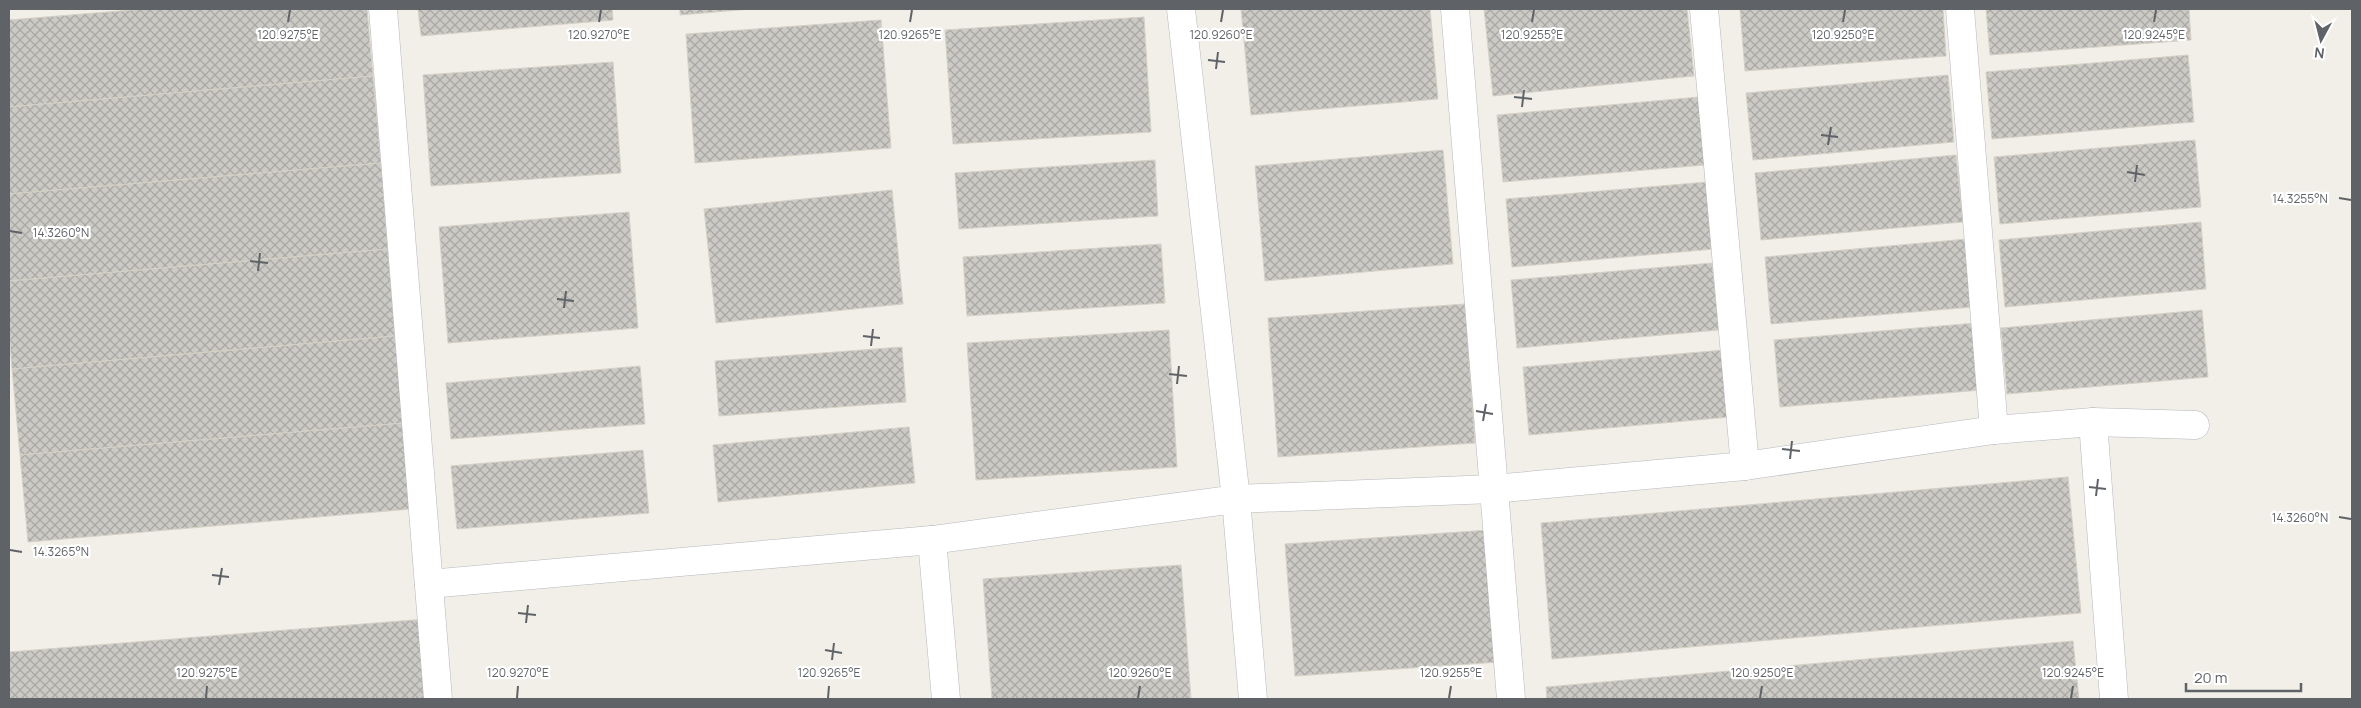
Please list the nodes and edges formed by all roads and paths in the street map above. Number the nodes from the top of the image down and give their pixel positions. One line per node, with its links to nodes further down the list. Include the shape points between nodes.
1 (383, 9): 13 (lane)
2 (1181, 9): 11 (lane)
3 (1455, 9): 10 (lane)
4 (1704, 9): 9 (lane)
5 (1960, 9): 8 (lane)
6 (2093, 422): 7 (lane); 8 (lane); 18 (lane)
7 (2195, 425)
8 (1994, 430): 9 (lane)
9 (1745, 466): 10 (lane)
10 (1493, 489): 11 (lane); 17 (lane)
11 (1236, 499): 12 (lane); 16 (lane)
12 (932, 540): 13 (lane); 15 (lane)
13 (428, 584): 14 (lane)
14 (438, 699)
15 (946, 699)
16 (1253, 699)
17 (1511, 699)
18 (2114, 699)

